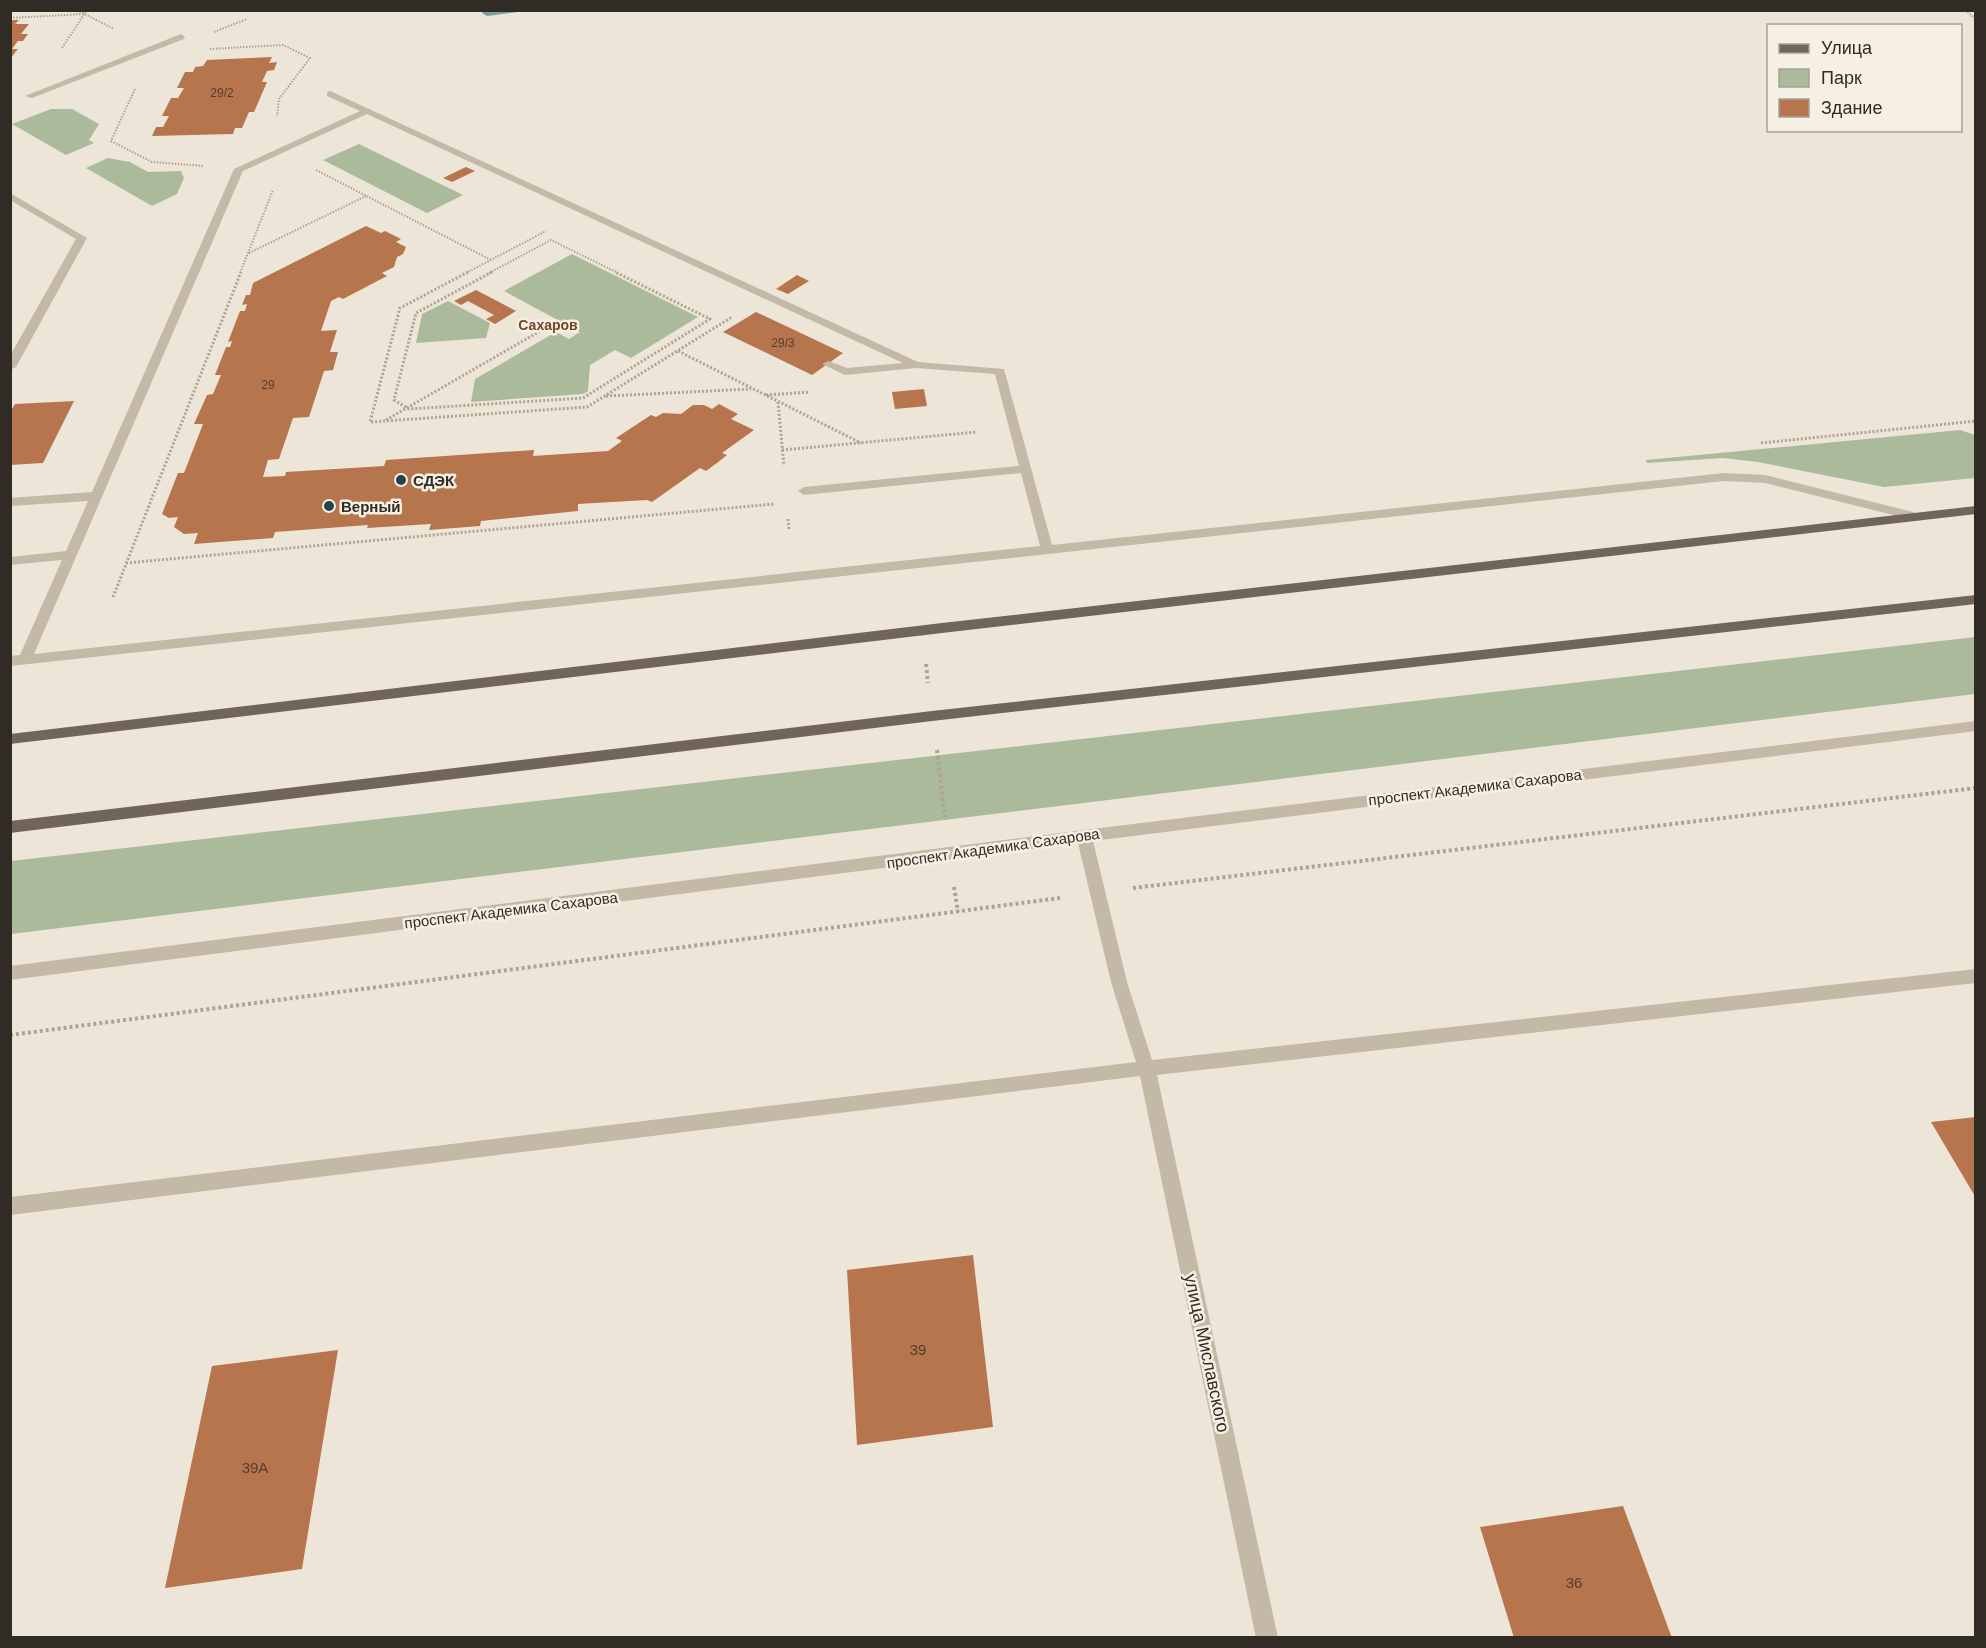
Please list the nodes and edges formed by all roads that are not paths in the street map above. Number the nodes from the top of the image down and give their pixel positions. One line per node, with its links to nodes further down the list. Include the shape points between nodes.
1 (181, 38): 3 (street)
2 (330, 94): 4 (street)
3 (29, 96)
4 (367, 111): 7 (street); 11 (street, via 289,150 239,169)
5 (11, 196): 8 (street, via 82,238)
6 (828, 364): 7 (street, via 845,372)
7 (916, 365): 9 (street, via 1000,371)
8 (10, 367)
9 (1026, 469): 10 (street); 15 (street)
10 (804, 491)
11 (97, 496): 12 (street); 16 (street)
12 (10, 502)
13 (1976, 510): 14 (main road)
14 (1913, 516): 15 (street, via 1765,478 1724,477); 22 (main road)
15 (1047, 550): 19 (street)
16 (71, 555): 17 (street); 19 (street)
17 (10, 561)
18 (1976, 599): 23 (main road, via 932,716)
19 (25, 659): 20 (street)
20 (10, 661)
21 (1976, 726): 24 (street, проспект Академика Сахарова)
22 (10, 739)
23 (10, 827)
24 (1084, 836): 25 (street, проспект Академика Сахарова); 27 (street, улица Миславского, via 1135,1037)
25 (10, 973)
26 (1976, 976): 27 (street)
27 (1147, 1068): 28 (street); 29 (street, улица Миславского)
28 (10, 1206)
29 (1267, 1638)

